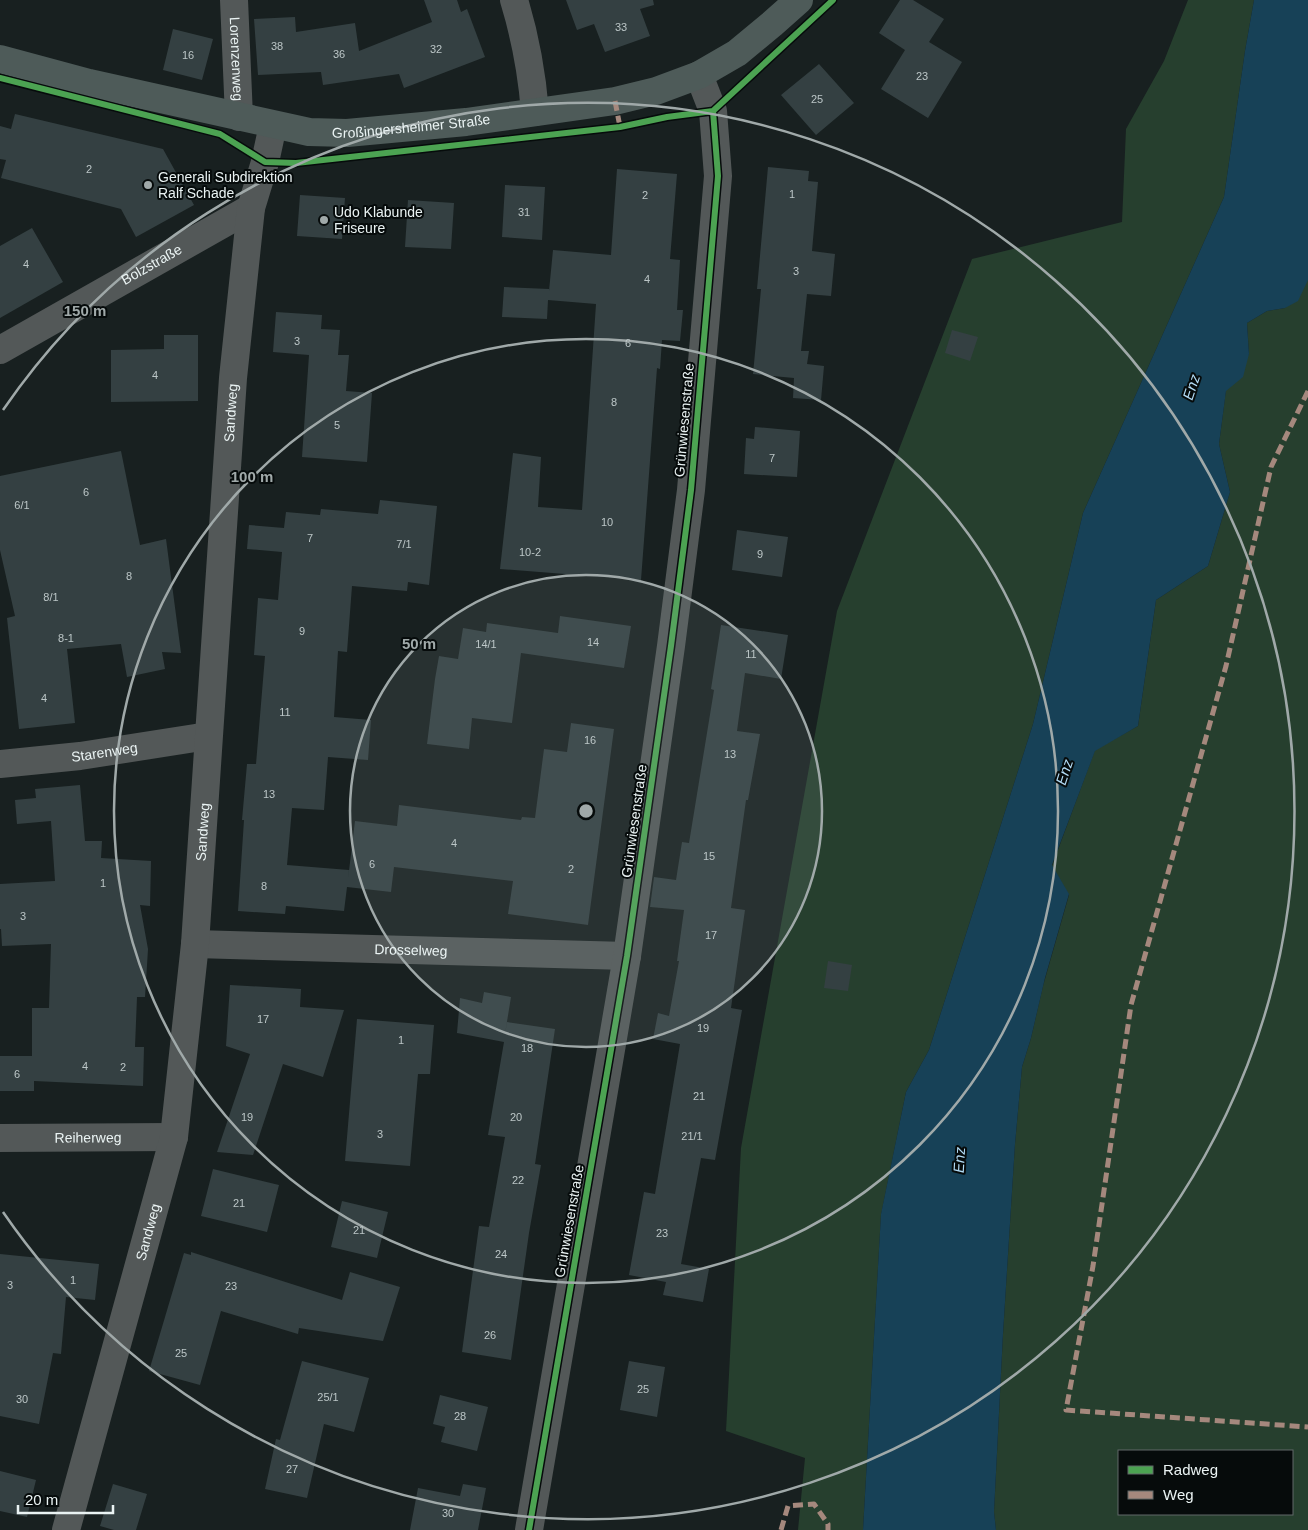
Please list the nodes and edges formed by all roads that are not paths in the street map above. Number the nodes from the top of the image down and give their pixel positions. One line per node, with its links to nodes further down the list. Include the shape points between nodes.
1 (234, 0): 7 (street, Lorenzenweg)
2 (514, 0): 6 (street, via 528,60)
3 (799, 0): 5 (main road, Großingersheimer Straße, via 737,53)
4 (0, 60): 7 (main road, Großingersheimer Straße)
5 (699, 75): 6 (main road, Großingersheimer Straße, via 656,91 615,101); 14 (street, Grünwiesenstraße, via 712,110 718,176 691,490)
6 (535, 112): 8 (main road, Großingersheimer Straße, via 347,133 309,132)
7 (239, 117): 8 (main road, Großingersheimer Straße)
8 (273, 125): 9 (street, Sandweg)
9 (251, 208): 10 (street, Bolzstraße); 11 (street, Sandweg, via 233,378)
10 (0, 350)
11 (208, 736): 12 (street, Starenweg, via 80,756); 13 (street, Sandweg)
12 (0, 764)
13 (196, 944): 14 (street, Drosselweg); 15 (street, Sandweg)
14 (627, 956): 18 (street, Grünwiesenstraße)
15 (174, 1137): 16 (street, Reiherweg); 17 (street, Sandweg)
16 (0, 1138)
17 (66, 1530)
18 (529, 1530)

